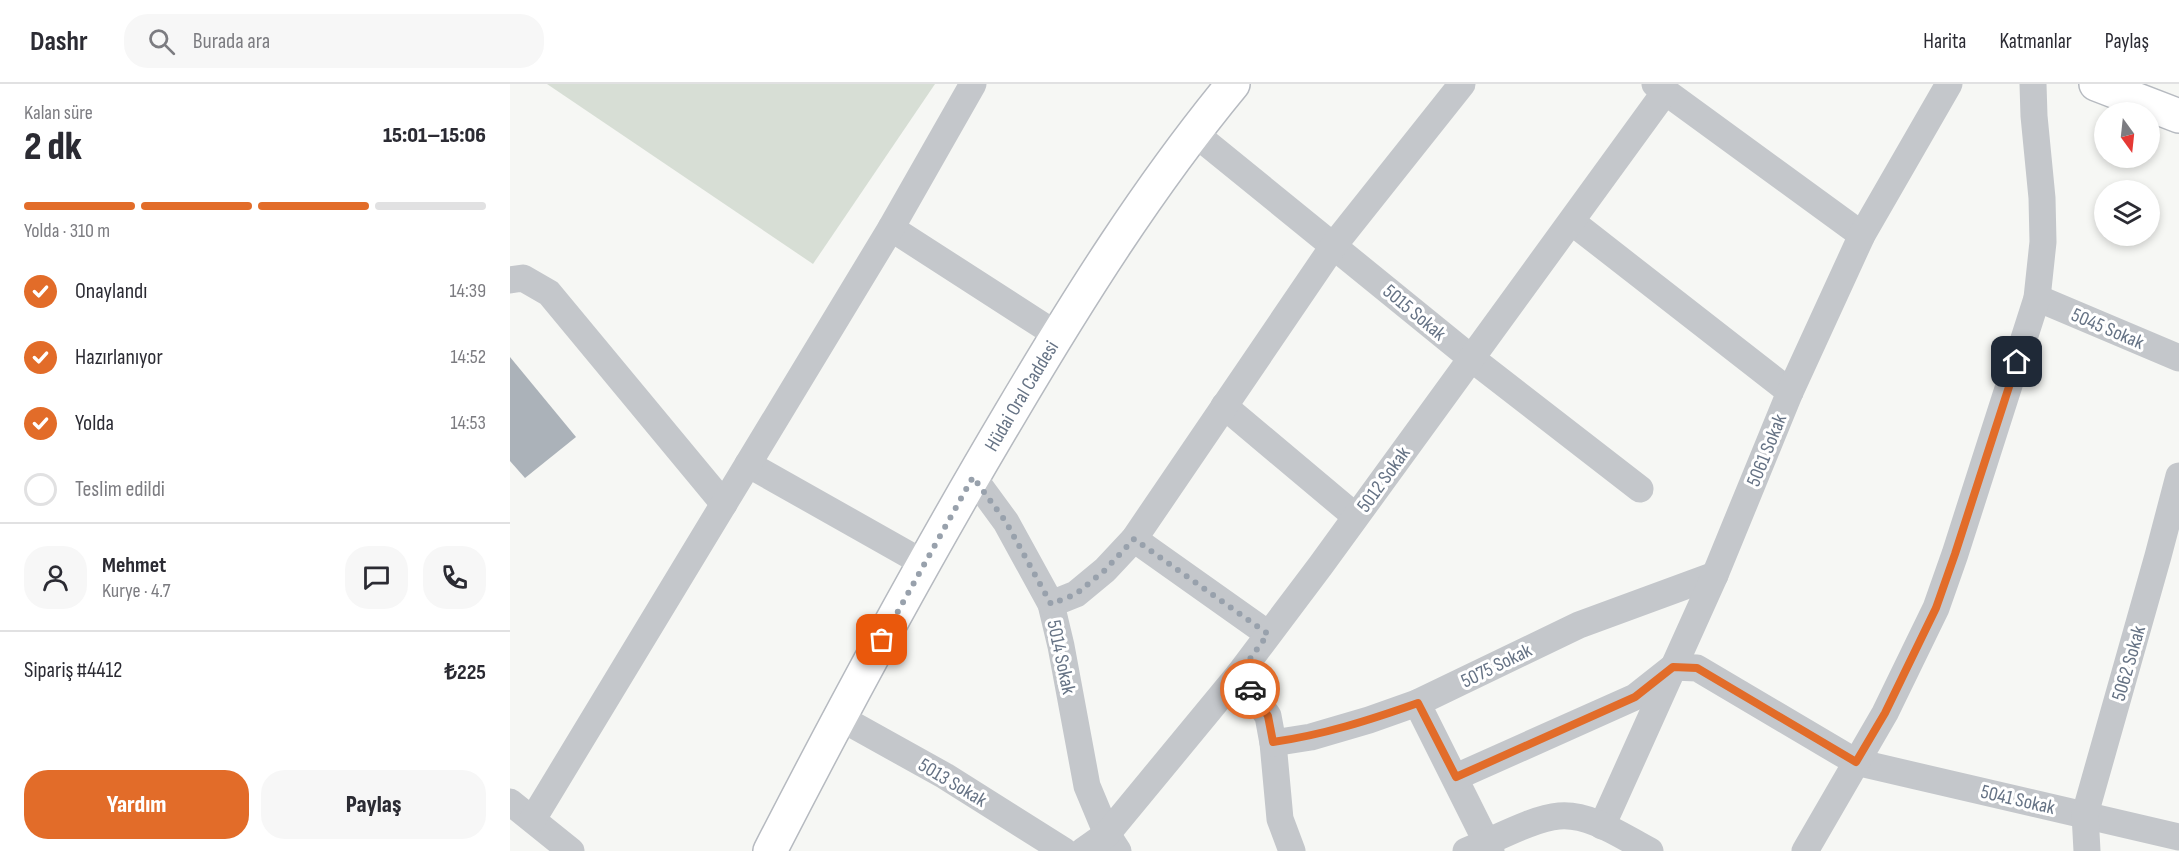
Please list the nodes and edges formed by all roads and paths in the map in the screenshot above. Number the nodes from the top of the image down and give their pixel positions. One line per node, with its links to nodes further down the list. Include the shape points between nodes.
1 (973, 84): 11 (street)
2 (1233, 84): 9 (street, Hüdai Oral Caddesi)
3 (1462, 84): 13 (street)
4 (1949, 84): 12 (street, 5061 Sokak)
5 (2033, 84): 15 (street, via 2043,242)
6 (2096, 84): 8 (street)
7 (1660, 88): 10 (street, 5012 Sokak); 12 (street)
8 (2179, 116)
9 (1193, 132): 13 (street, 5015 Sokak); 16 (street, Hüdai Oral Caddesi, via 1125,228)
10 (1572, 222): 17 (street, 5012 Sokak); 19 (street)
11 (891, 228): 16 (street); 21 (street)
12 (1862, 235): 19 (street, 5061 Sokak)
13 (1335, 245): 17 (street, 5015 Sokak); 20 (street)
14 (510, 280): 25 (street, via 523,278 549,293)
15 (2037, 298): 18 (street, 5045 Sokak); 38 (street, via 1936,608 1885,713)
16 (1057, 335): 23 (street, Hüdai Oral Caddesi)
17 (1471, 358): 24 (street, 5015 Sokak); 26 (street, 5012 Sokak)
18 (2179, 358)
19 (1790, 392): 30 (street, 5061 Sokak)
20 (1224, 406): 26 (street); 27 (street)
21 (748, 464): 25 (street); 29 (street)
22 (2179, 476): 28 (street, 5062 Sokak)
23 (973, 477): 29 (street, Hüdai Oral Caddesi); 31 (street, 5014 Sokak, via 1006,522)
24 (1640, 489)
25 (724, 504): 42 (street)
26 (1355, 516): 32 (street, 5012 Sokak)
27 (1134, 539): 31 (street, via 1076,594); 32 (street)
28 (2169, 561): 41 (street, 5062 Sokak)
29 (924, 564): 36 (street, Hüdai Oral Caddesi)
30 (1715, 575): 33 (street, 5061 Sokak); 35 (street, 5075 Sokak, via 1579,625)
31 (1051, 604): 45 (street, 5014 Sokak, via 1087,786)
32 (1268, 634): 34 (street, 5012 Sokak)
33 (1673, 667): 38 (street, 5041 Sokak, via 1697,668); 39 (street, via 1635,697); 43 (street, 5061 Sokak)
34 (1239, 674): 37 (street, via 1268,716); 45 (street, 5012 Sokak)
35 (1418, 703): 37 (street, 5075 Sokak, via 1311,737); 39 (street)
36 (839, 717): 49 (street, Hüdai Oral Caddesi); 50 (street, 5013 Sokak, via 945,776)
37 (1273, 742): 52 (street, via 1280,819)
38 (1856, 762): 41 (street, 5041 Sokak); 47 (street)
39 (1456, 777): 46 (street)
40 (510, 802): 42 (street)
41 (2085, 814): 44 (street, 5041 Sokak); 54 (street, 5062 Sokak)
42 (533, 819): 48 (street)
43 (1602, 826): 46 (street, via 1575,817 1544,818); 53 (street)
44 (2179, 837)
45 (1112, 842): 51 (street, 5012 Sokak)
46 (1482, 848)
47 (1806, 850)
48 (571, 851)
49 (770, 851)
50 (1064, 851)
51 (1083, 851)
52 (1292, 851)
53 (1650, 851)
54 (2087, 851)

